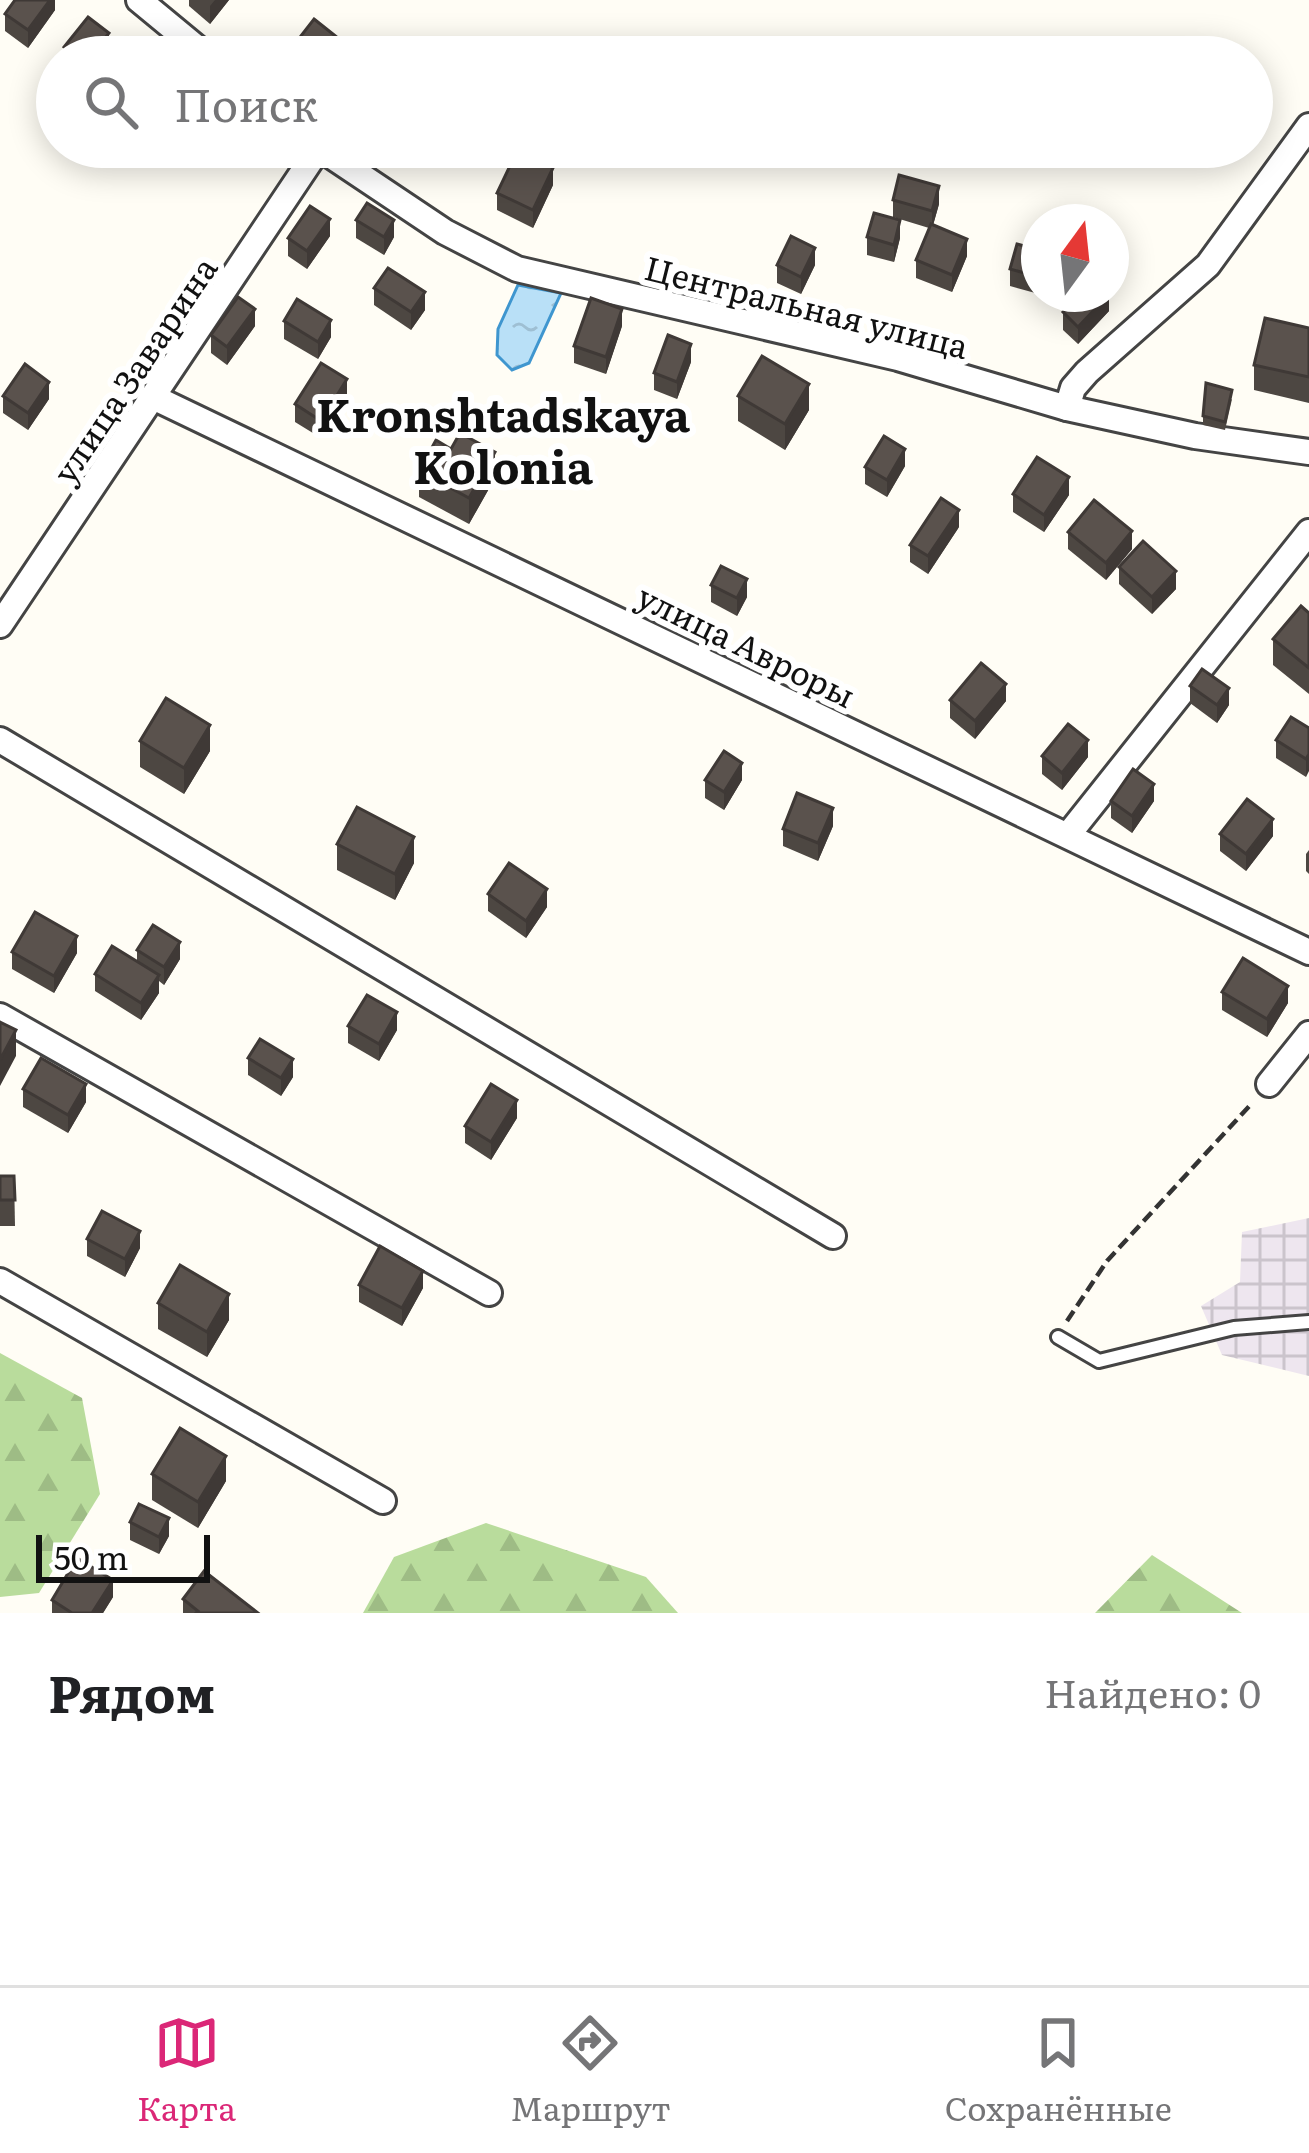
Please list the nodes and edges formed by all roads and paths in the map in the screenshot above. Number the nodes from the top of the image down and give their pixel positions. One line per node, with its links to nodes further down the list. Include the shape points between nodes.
1 (139, 0): 2 (street)
2 (183, 36)
3 (1309, 126): 7 (street, via 1208,265 1088,372)
4 (304, 168): 6 (street, улица Заварина)
5 (349, 168): 7 (street, Центральная улица, via 517,269 898,358)
6 (155, 398): 10 (street, улица Заварина); 12 (street, улица Авроры)
7 (1066, 409): 8 (street, Центральная улица)
8 (1309, 452)
9 (1309, 532): 12 (street)
10 (3, 616)
11 (0, 740): 17 (street)
12 (1067, 835): 13 (street, улица Авроры)
13 (1309, 952)
14 (0, 1016): 19 (street)
15 (1309, 1034): 16 (street)
16 (1269, 1084): 21 (path, via 1107,1261)
17 (833, 1236)
18 (0, 1281): 22 (street)
19 (488, 1293)
20 (1309, 1322): 21 (lane, via 1234,1328 1099,1361)
21 (1058, 1337)
22 (383, 1502)

